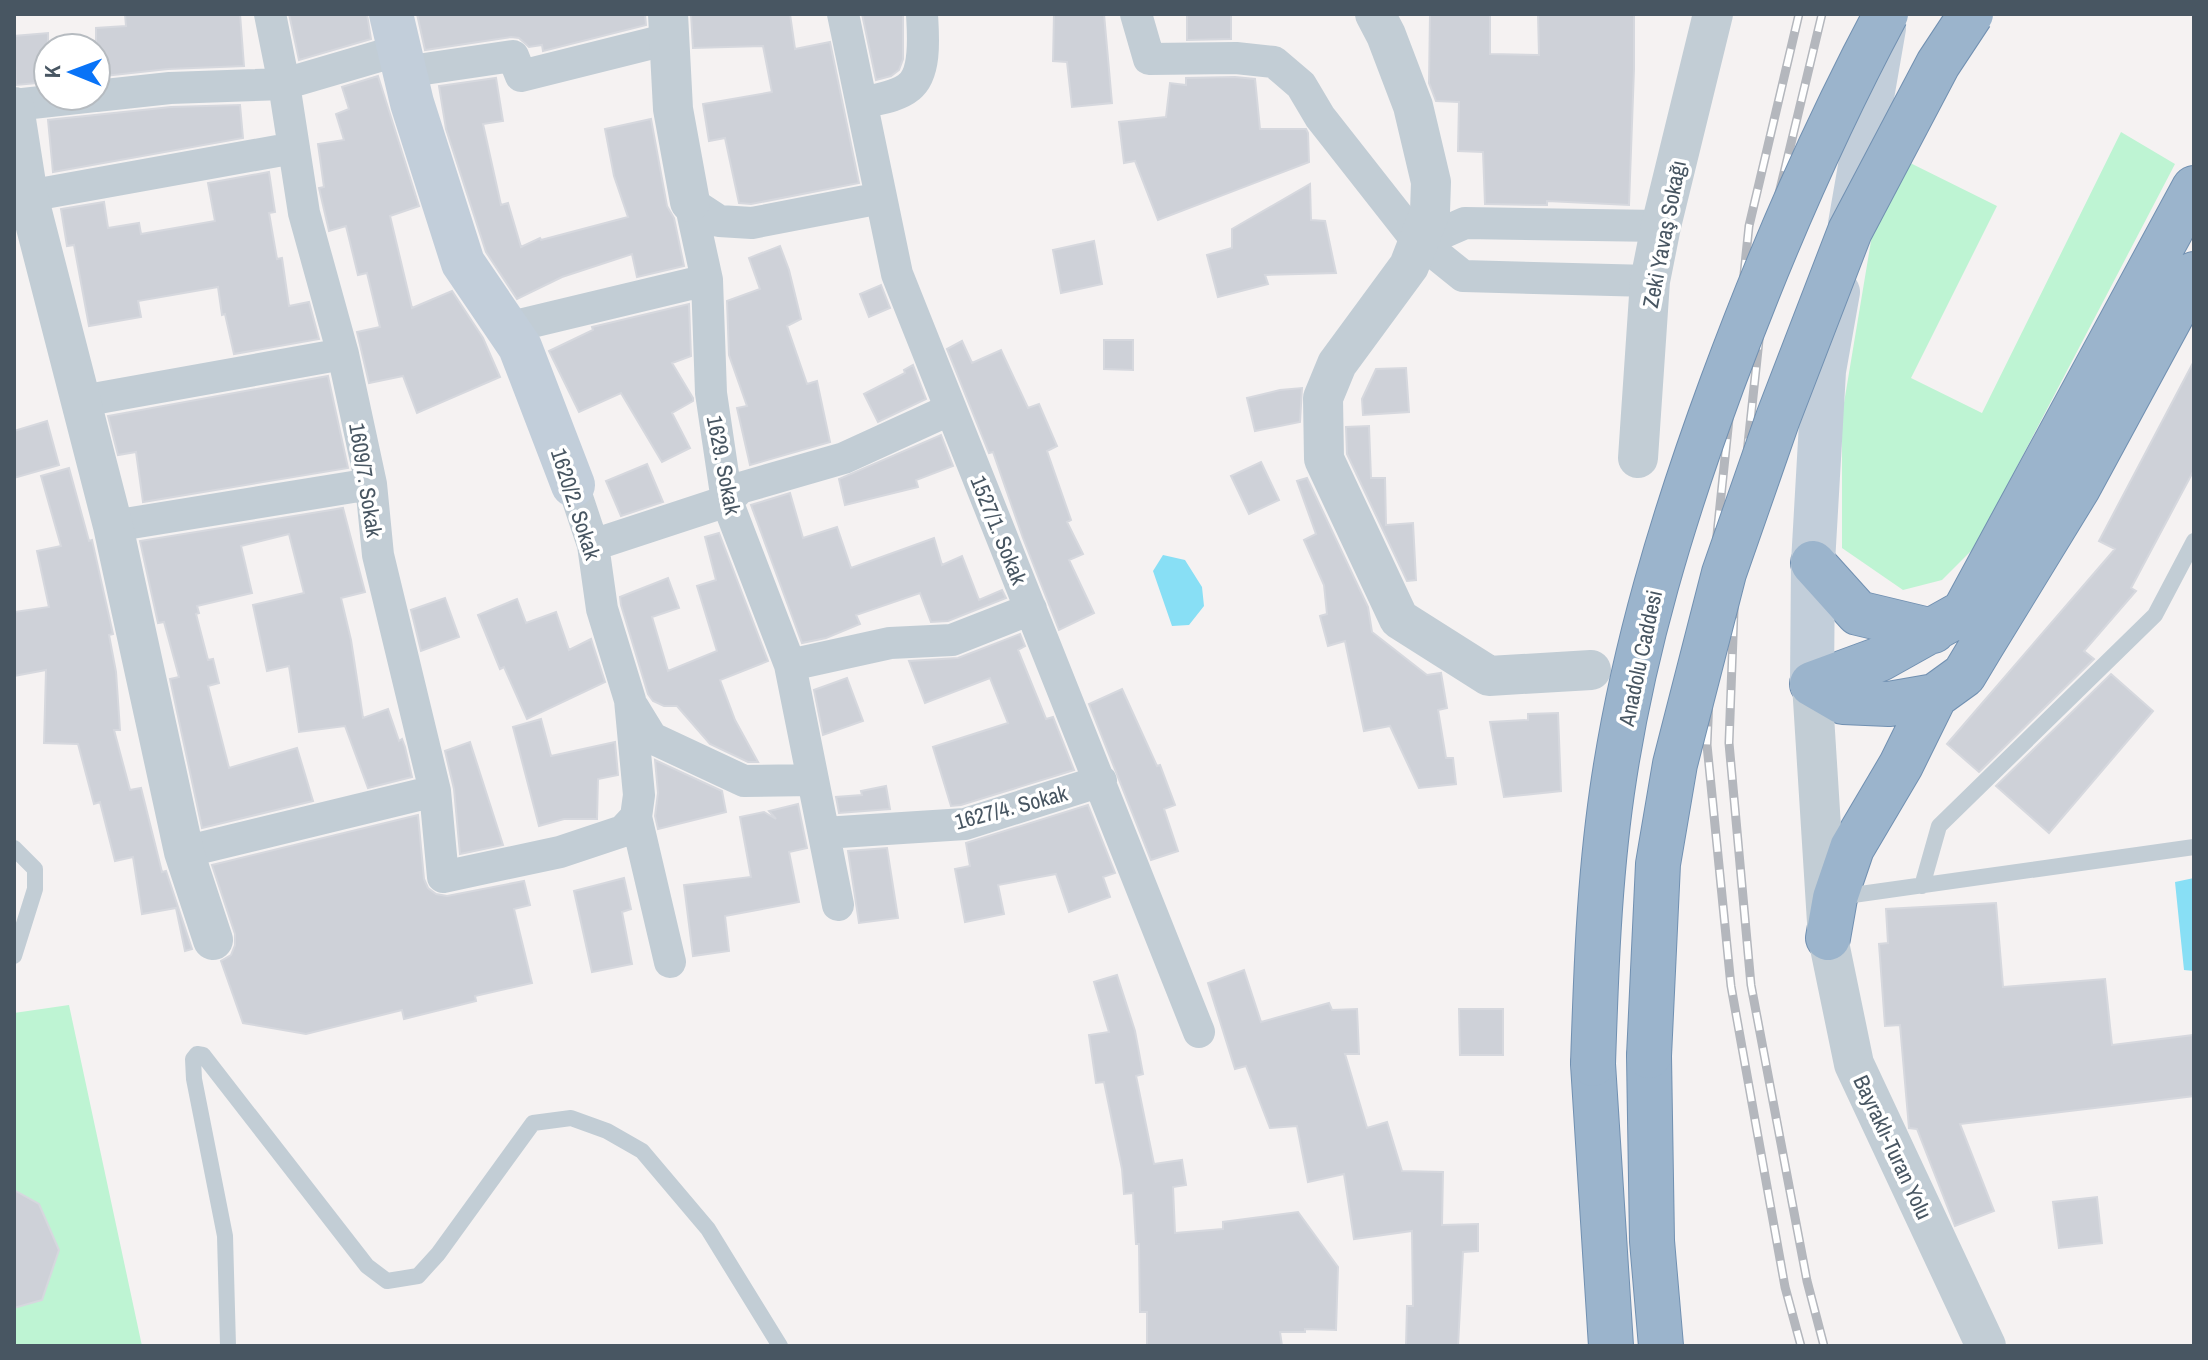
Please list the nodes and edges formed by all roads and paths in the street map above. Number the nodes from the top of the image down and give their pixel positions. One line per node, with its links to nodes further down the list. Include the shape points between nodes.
1 (270, 14): 11 (street, 1609/7. Sokak)
2 (843, 14): 13 (street, 1527/1. Sokak)
3 (922, 14): 13 (street, via 919,71 911,86)
4 (1136, 14): 21 (street, via 1149,59 1274,62 1301,85 1320,117)
5 (1375, 14): 21 (street, via 1413,106 1431,182)
6 (1713, 14): 20 (street, Zeki Yavaş Sokağı)
7 (1886, 14): 36 (main road, Anadolu Caddesi, via 1824,371); 61 (highway, Anadolu Caddesi, bridge, via 1827,127 1756,293 1703,436 1645,621 1612,792 1597,933 1593,1064)
8 (1971, 14): 62 (highway, bridge, via 1938,64 1850,231 1724,573 1675,764 1658,864 1649,1056 1652,1241)
9 (669, 27): 10 (street, via 521,76 513,56); 19 (street, 1629. Sokak, via 673,109)
10 (398, 45): 11 (street); 25 (main road, 1620/2. Sokak, via 463,263)
11 (284, 84): 12 (street); 15 (street, 1609/7. Sokak)
12 (112, 94)
13 (862, 103): 18 (street, 1527/1. Sokak)
14 (14, 106): 17 (street)
15 (294, 148): 17 (street); 26 (street, 1609/7. Sokak, via 304,213)
16 (2194, 188): 38 (highway, via 1964,612)
17 (28, 196): 27 (street)
18 (881, 198): 19 (street, via 752,223 719,221); 28 (street, 1527/1. Sokak, via 897,274)
19 (690, 202): 23 (street, 1629. Sokak)
20 (1661, 226): 21 (street, via 1465,223); 24 (street, Zeki Yavaş Sokağı)
21 (1421, 243): 24 (street, via 1463,276); 40 (street, via 1337,364 1323,398 1324,459 1399,619 1489,676)
22 (2194, 274): 42 (highway, via 2078,488 1964,675)
23 (707, 280): 25 (street); 32 (street, 1629. Sokak, via 711,393)
24 (1650, 281): 29 (street, Zeki Yavaş Sokağı)
25 (507, 328): 31 (main road, 1620/2. Sokak, via 520,347)
26 (343, 354): 27 (street); 30 (street, 1609/7. Sokak)
27 (82, 401): 33 (street)
28 (949, 410): 32 (street, via 844,458 740,488); 37 (street, 1527/1. Sokak)
29 (1638, 458)
30 (371, 484): 33 (street); 46 (street, 1609/7. Sokak, via 378,555)
31 (573, 485): 35 (street, 1620/2. Sokak)
32 (727, 501): 35 (street); 39 (street, 1629. Sokak)
33 (113, 526): 51 (street)
34 (2194, 541): 52 (lane, via 2155,615 1939,826)
35 (593, 545): 43 (street, 1620/2. Sokak, via 602,609)
36 (1813, 563): 38 (highway, via 1858,613); 41 (main road, Anadolu Caddesi)
37 (1031, 609): 39 (street, via 952,640 890,643); 45 (street, 1527/1. Sokak)
38 (1933, 631): 41 (highway, via 1880,659)
39 (790, 665): 44 (street, 1629. Sokak)
40 (1591, 670)
41 (1812, 684): 42 (highway, via 1843,702 1889,704); 54 (street, Bayraklı-Turan Yolu)
42 (1935, 696): 54 (highway, via 1852,848)
43 (630, 700): 44 (street, via 652,738 744,781); 47 (street, 1620/2. Sokak, via 639,795)
44 (813, 780): 48 (street, 1629. Sokak)
45 (1101, 781): 48 (street, 1627/4. Sokak, via 965,824); 58 (street, 1527/1. Sokak)
46 (435, 791): 47 (street, 1609/7. Sokak, via 443,877 560,852 623,831); 51 (street)
47 (636, 817): 57 (street, 1620/2. Sokak)
48 (824, 833): 53 (street, 1629. Sokak)
49 (2194, 847): 52 (lane)
50 (14, 848): 56 (lane, via 35,869 35,889)
51 (184, 852): 55 (street)
52 (1922, 886): 54 (lane)
53 (838, 905)
54 (1832, 918): 63 (street, Bayraklı-Turan Yolu, via 1854,1064)
55 (213, 940)
56 (14, 956)
57 (670, 962)
58 (1199, 1032)
59 (228, 1346): 60 (lane, via 225,1236 194,1079 197,1054 203,1055 367,1266 387,1281 418,1276 533,1123 571,1118 642,1151 708,1229)
60 (780, 1346)
61 (1611, 1346)
62 (1661, 1346)
63 (1986, 1346)

